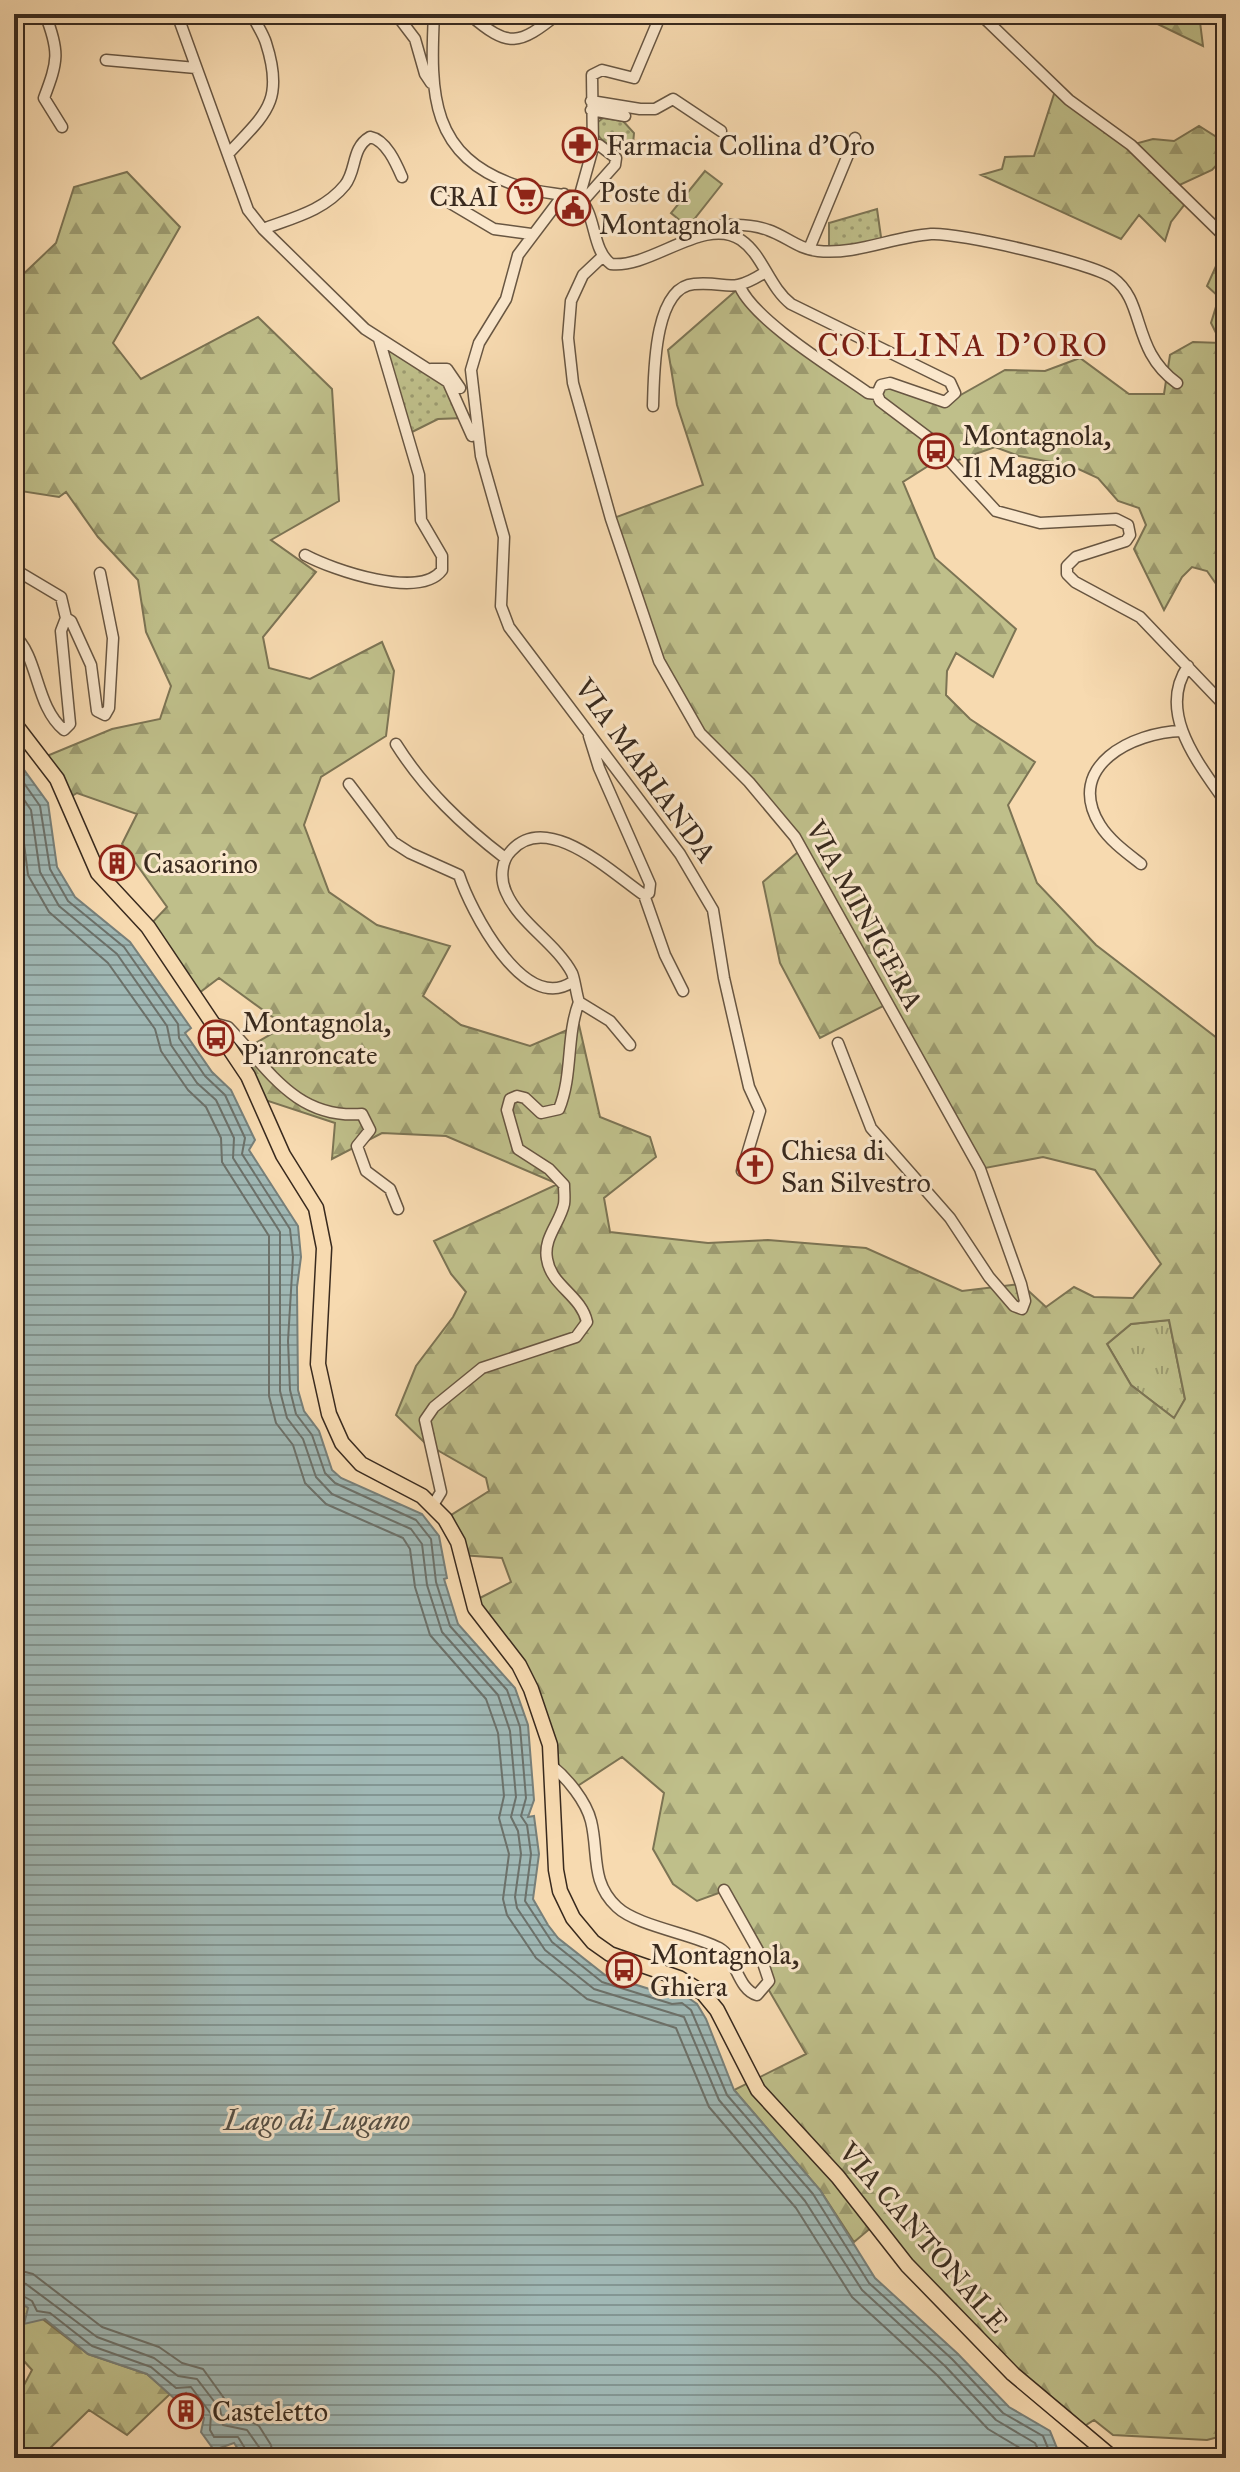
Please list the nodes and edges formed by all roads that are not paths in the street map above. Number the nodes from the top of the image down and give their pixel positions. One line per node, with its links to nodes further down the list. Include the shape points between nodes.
1 (45, 14): 15 (street, via 58,62 44,98)
2 (177, 14): 11 (street)
3 (252, 14): 19 (street, via 266,40 273,96 269,111)
4 (396, 14): 12 (street, via 415,39)
5 (434, 14): 12 (street)
6 (469, 14): 7 (street, via 493,32 517,40 531,36)
7 (558, 14)
8 (661, 14): 13 (street, via 634,78 594,72)
9 (980, 14): 27 (street, via 1069,100 1131,145)
10 (106, 60): 11 (street)
11 (196, 68): 19 (street)
12 (433, 85): 21 (street, via 443,125 463,158 518,186)
13 (591, 105): 14 (street); 16 (street, via 655,109 673,99); 18 (street)
14 (625, 116)
15 (62, 127)
16 (721, 131)
17 (855, 138): 28 (street)
18 (593, 148): 23 (street); 23 (street, via 602,146 617,160)
19 (228, 154): 24 (street, via 248,210)
20 (402, 177): 24 (street, via 393,156 370,137 358,148 344,187 302,216)
21 (564, 194): 23 (street); 25 (street)
22 (440, 197): 25 (street, via 494,229)
23 (581, 199): 29 (street)
24 (263, 229): 32 (street)
25 (531, 234): 36 (street, via 513,264 506,299 473,356)
26 (698, 237): 28 (street, via 701,228 754,227); 29 (street, via 628,263 611,264); 30 (street, via 738,238)
27 (1226, 241)
28 (809, 249): 34 (street, via 851,251 943,234 1080,262 1126,290 1144,345)
29 (602, 257): 59 (street, VIA MINIGERA, via 583,275 571,301 573,383 659,661 700,733 795,837 983,1176 1021,1284 1022,1309 989,1277 950,1218 871,1128)
30 (764, 273): 31 (street); 35 (street, via 791,304 950,382 955,393 950,401 941,402 885,383)
31 (740, 287): 35 (street, via 752,305 798,343 868,393); 37 (street, via 692,284 677,293 658,336)
32 (379, 339): 33 (street); 39 (street, via 419,475 422,524 442,556 442,570 423,583 392,581 331,567)
33 (431, 369): 36 (street, via 447,369); 38 (street, via 455,392)
34 (1177, 383)
35 (877, 394): 44 (street, via 929,438 996,511 1030,522 1116,519 1128,525 1126,541 1076,557 1067,574 1134,612)
36 (472, 404): 38 (street)
37 (653, 406)
38 (481, 456): 48 (street, VIA MARIANDA, via 504,537 504,616)
39 (305, 555)
40 (14, 569): 42 (street, via 61,597)
41 (100, 573): 42 (street, via 113,638 105,715 97,711 91,665 75,626)
42 (66, 618): 43 (street, via 61,631 68,729 60,727 41,696 25,649)
43 (14, 635)
44 (1188, 666): 45 (street); 47 (street, via 1177,699)
45 (1226, 707)
46 (14, 723): 58 (main road, via 57,779 98,873 148,927)
47 (1182, 731): 51 (street); 53 (street, via 1164,731 1123,745 1102,761 1093,778 1100,824)
48 (588, 732): 54 (street, via 591,750 650,884); 61 (street, VIA MARIANDA, via 680,854 713,910 749,1087 760,1111)
49 (396, 744): 52 (street, via 457,820)
50 (349, 784): 55 (street, via 393,842 459,875 468,902 519,975 543,985)
51 (1226, 803)
52 (505, 858): 54 (street, via 522,841 552,837); 55 (street, via 506,894 572,974)
53 (1141, 864)
54 (644, 895): 56 (street)
55 (572, 982): 57 (street)
56 (683, 991)
57 (579, 1002): 60 (street, via 610,1021); 63 (street, via 559,1109 541,1113 517,1096 507,1110 518,1149 564,1185 564,1204 546,1257 554,1277 584,1306 587,1322 576,1337 482,1368 434,1407 425,1420 441,1492)
58 (213, 1023): 62 (street, via 228,1027 305,1106 325,1113 362,1114 370,1130 357,1146 366,1171 390,1189); 63 (main road, via 258,1092 283,1155 320,1217 324,1248 318,1364 333,1424 361,1464)
59 (838, 1043)
60 (630, 1045)
61 (742, 1171)
62 (398, 1209)
63 (433, 1505): 64 (main road, VIA CANTONALE, via 455,1535 475,1608 519,1665 535,1699 546,1726)
64 (552, 1766): 65 (street, via 587,1811 596,1873 607,1898 633,1918 722,1950 748,1992 757,1995 769,1981); 66 (main road, VIA CANTONALE, via 556,1870 573,1918 610,1954 679,1978 703,1993 765,2098 838,2177 916,2276 1013,2374)
65 (724, 1890)
66 (1113, 2458)

